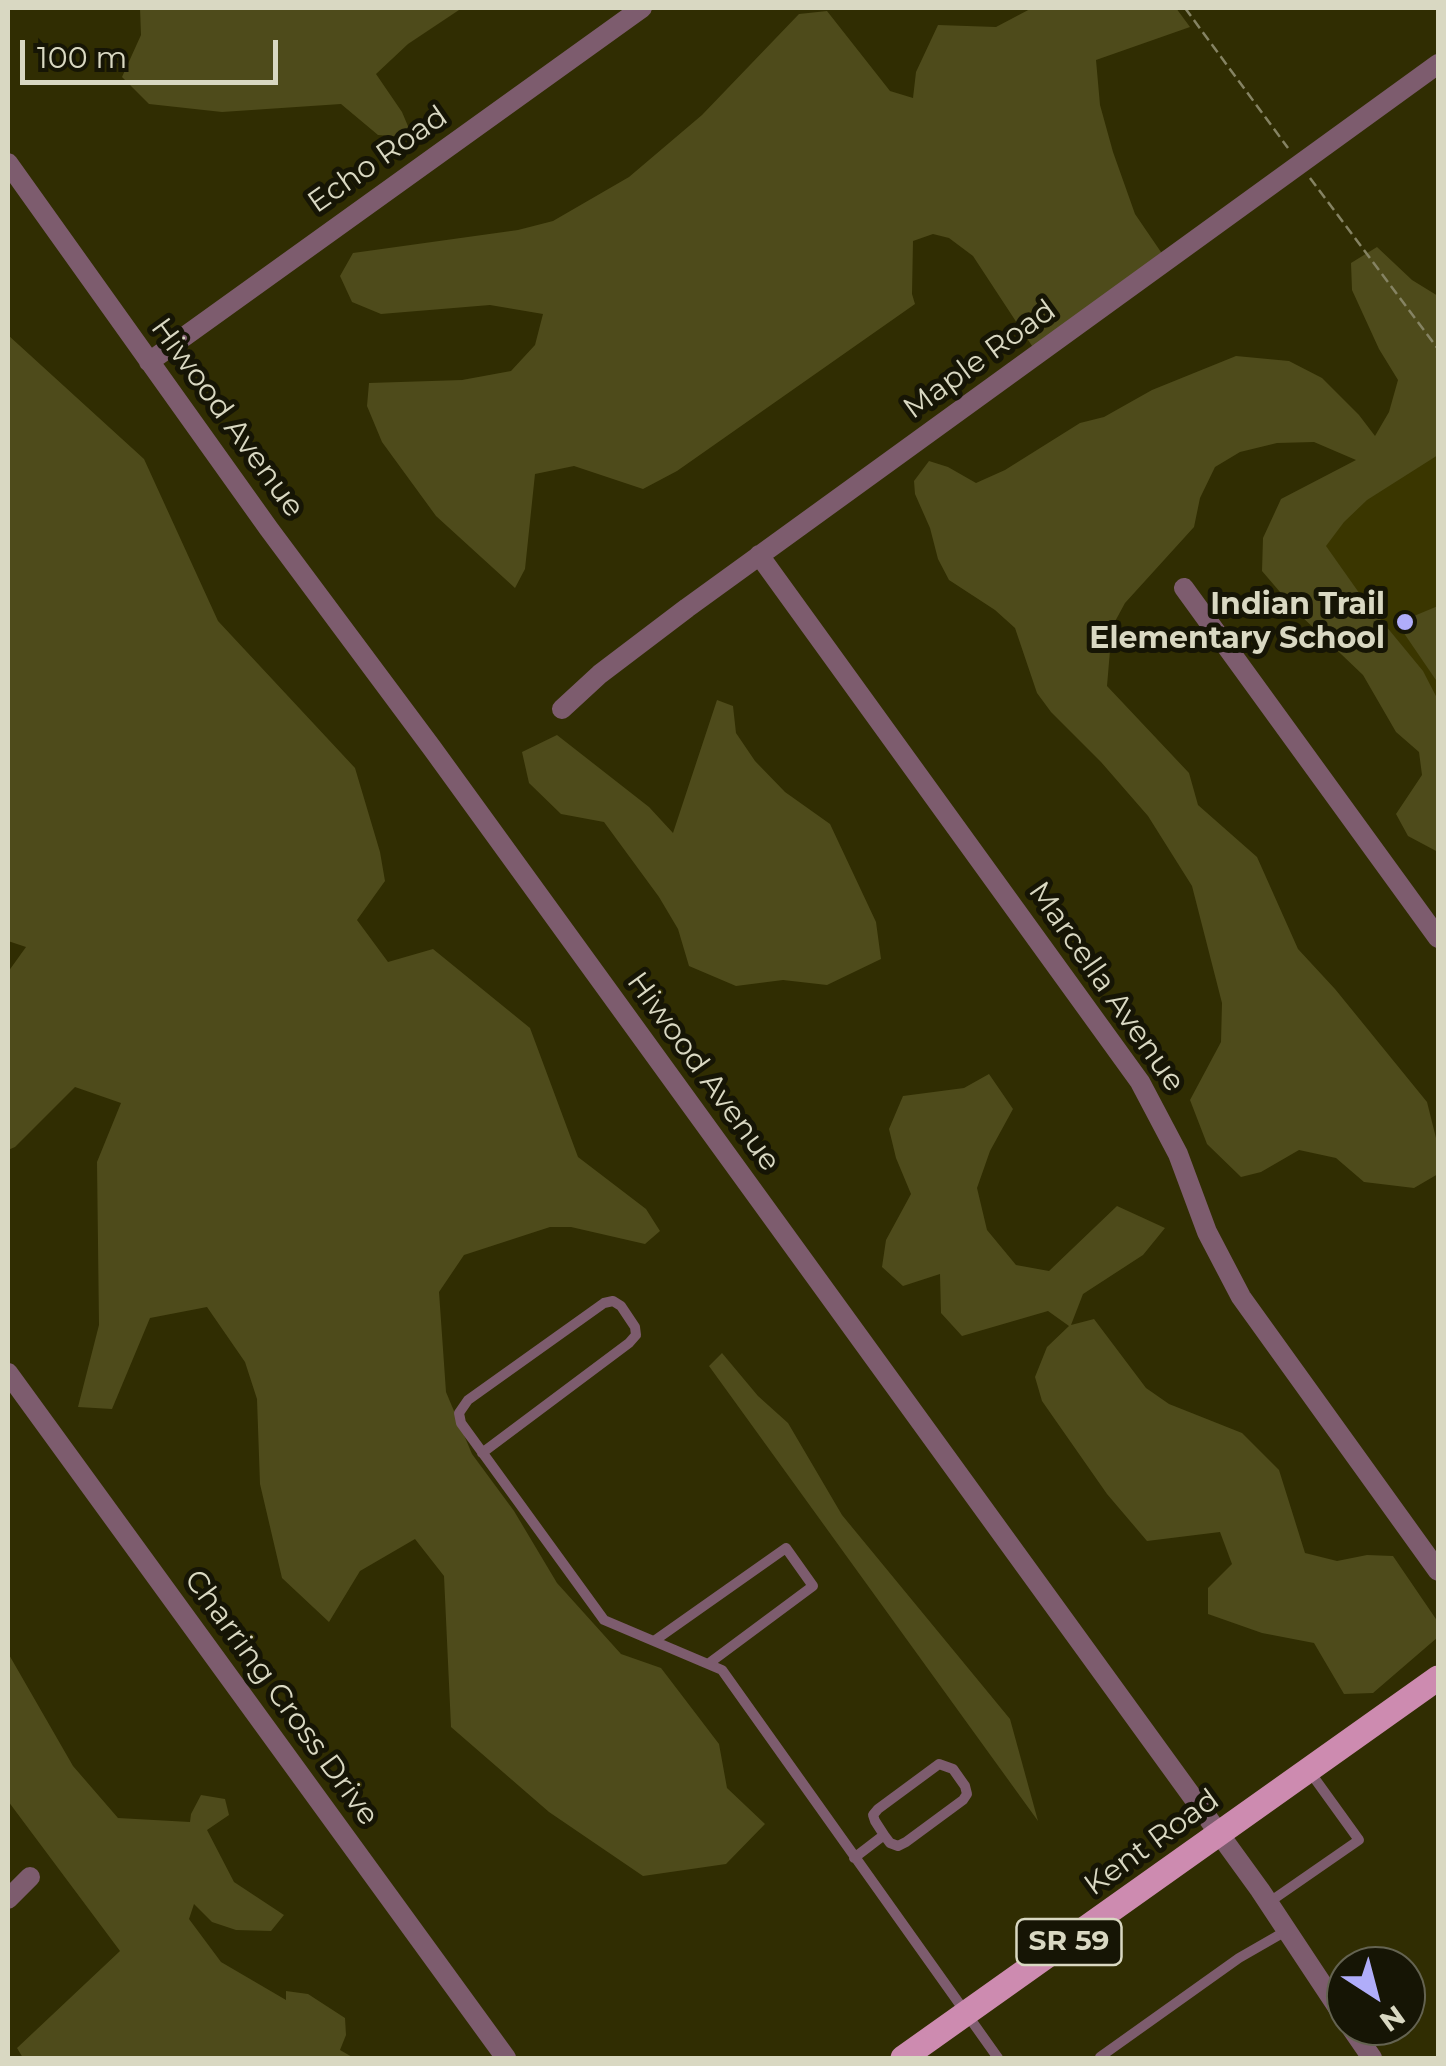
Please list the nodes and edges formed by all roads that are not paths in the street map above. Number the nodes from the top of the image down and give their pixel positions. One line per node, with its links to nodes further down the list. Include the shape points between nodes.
1 (642, 8): 4 (street, Echo Road)
2 (1438, 64): 5 (street, Maple Road)
3 (8, 164): 4 (street, Hiwood Avenue)
4 (149, 362): 16 (street, Hiwood Avenue)
5 (759, 555): 7 (street, Maple Road); 11 (street, Marcella Avenue, via 1140,1082 1241,1297)
6 (1184, 588): 8 (street)
7 (562, 710)
8 (1438, 938)
9 (8, 1373): 26 (street, Charring Cross Drive)
10 (482, 1453): 10 (lane, via 460,1424 468,1400 604,1303 620,1306 635,1326 629,1343); 12 (lane, via 604,1620)
11 (1438, 1571)
12 (654, 1641): 13 (lane); 13 (lane, via 786,1548 813,1586)
13 (708, 1664): 18 (lane, via 722,1670)
14 (1438, 1678): 15 (main road, Kent Road / SR 59)
15 (1309, 1770): 16 (main road, Kent Road / SR 59); 21 (lane, via 1359,1840)
16 (1220, 1834): 21 (street, Hiwood Avenue); 24 (main road, Kent Road / SR 59)
17 (884, 1835): 17 (lane, via 890,1844 906,1842 963,1800 966,1786 940,1764 873,1815); 18 (lane)
18 (854, 1858): 24 (lane)
19 (30, 1877): 20 (street)
20 (8, 1899)
21 (1268, 1902): 22 (street, Hiwood Avenue)
22 (1287, 1931): 23 (street, Hiwood Avenue); 25 (lane)
23 (1326, 1990)
24 (968, 2015): 27 (main road, Kent Road / SR 59); 28 (lane)
25 (1100, 2057)
26 (506, 2058)
27 (902, 2058)
28 (998, 2058)

